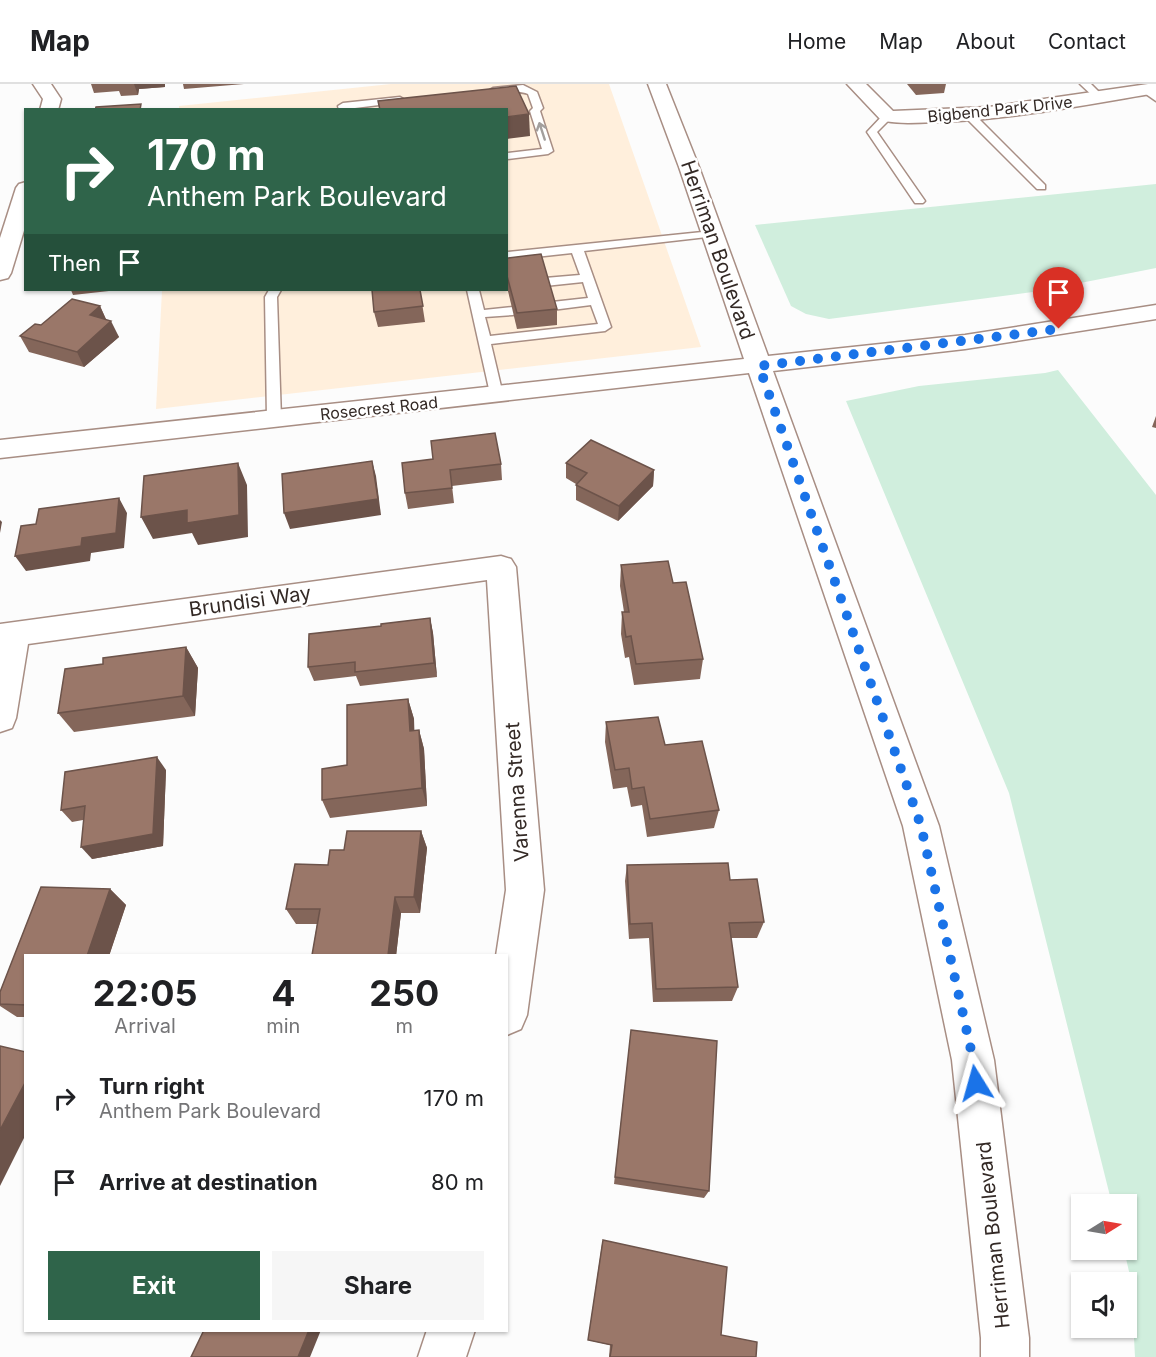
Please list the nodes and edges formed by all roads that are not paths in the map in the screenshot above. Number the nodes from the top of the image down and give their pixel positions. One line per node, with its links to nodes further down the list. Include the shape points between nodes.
1 (42, 84): 9 (main road, via 52,99)
2 (657, 84): 17 (main road, Herriman Boulevard)
3 (856, 84): 12 (main road)
4 (1085, 84): 7 (lane)
5 (481, 92): 13 (lane, one-way to 5, via 548,151 531,109 538,108 532,92 523,88)
6 (1153, 92): 7 (main road, Bigbend Park Drive)
7 (1100, 98): 11 (main road, Bigbend Park Drive)
8 (412, 99): 10 (lane)
9 (50, 108)
10 (344, 108)
11 (968, 114): 12 (main road, Bigbend Park Drive, via 930,118); 14 (lane)
12 (888, 116): 16 (lane, via 872,132)
13 (508, 156)
14 (1041, 187)
15 (24, 195): 20 (main road)
16 (919, 201)
17 (712, 234): 18 (lane); 31 (main road, Herriman Boulevard)
18 (577, 249): 19 (lane); 21 (lane)
19 (508, 256)
20 (0, 273)
21 (587, 278): 22 (lane); 25 (lane)
22 (545, 282)
23 (274, 291): 33 (lane, via 271,297)
24 (474, 291): 29 (lane)
25 (596, 301): 26 (lane); 30 (lane, via 605,327)
26 (552, 306)
27 (513, 311): 29 (lane)
28 (1156, 312): 31 (main road, Rosecrest Road, via 965,342)
29 (478, 314): 30 (lane)
30 (484, 341): 32 (lane)
31 (759, 366): 32 (main road, Rosecrest Road); 41 (main road, Herriman Boulevard, via 921,826 973,1059)
32 (496, 395): 33 (main road, Rosecrest Road)
33 (274, 419): 34 (main road, Rosecrest Road)
34 (0, 449)
35 (501, 567): 36 (main road, Brundisi Way); 38 (main road, Varenna Street, via 525,890)
36 (7, 635): 37 (main road)
37 (0, 718)
38 (508, 1008)
39 (450, 1332): 40 (main road)
40 (442, 1357)
41 (1005, 1357)

